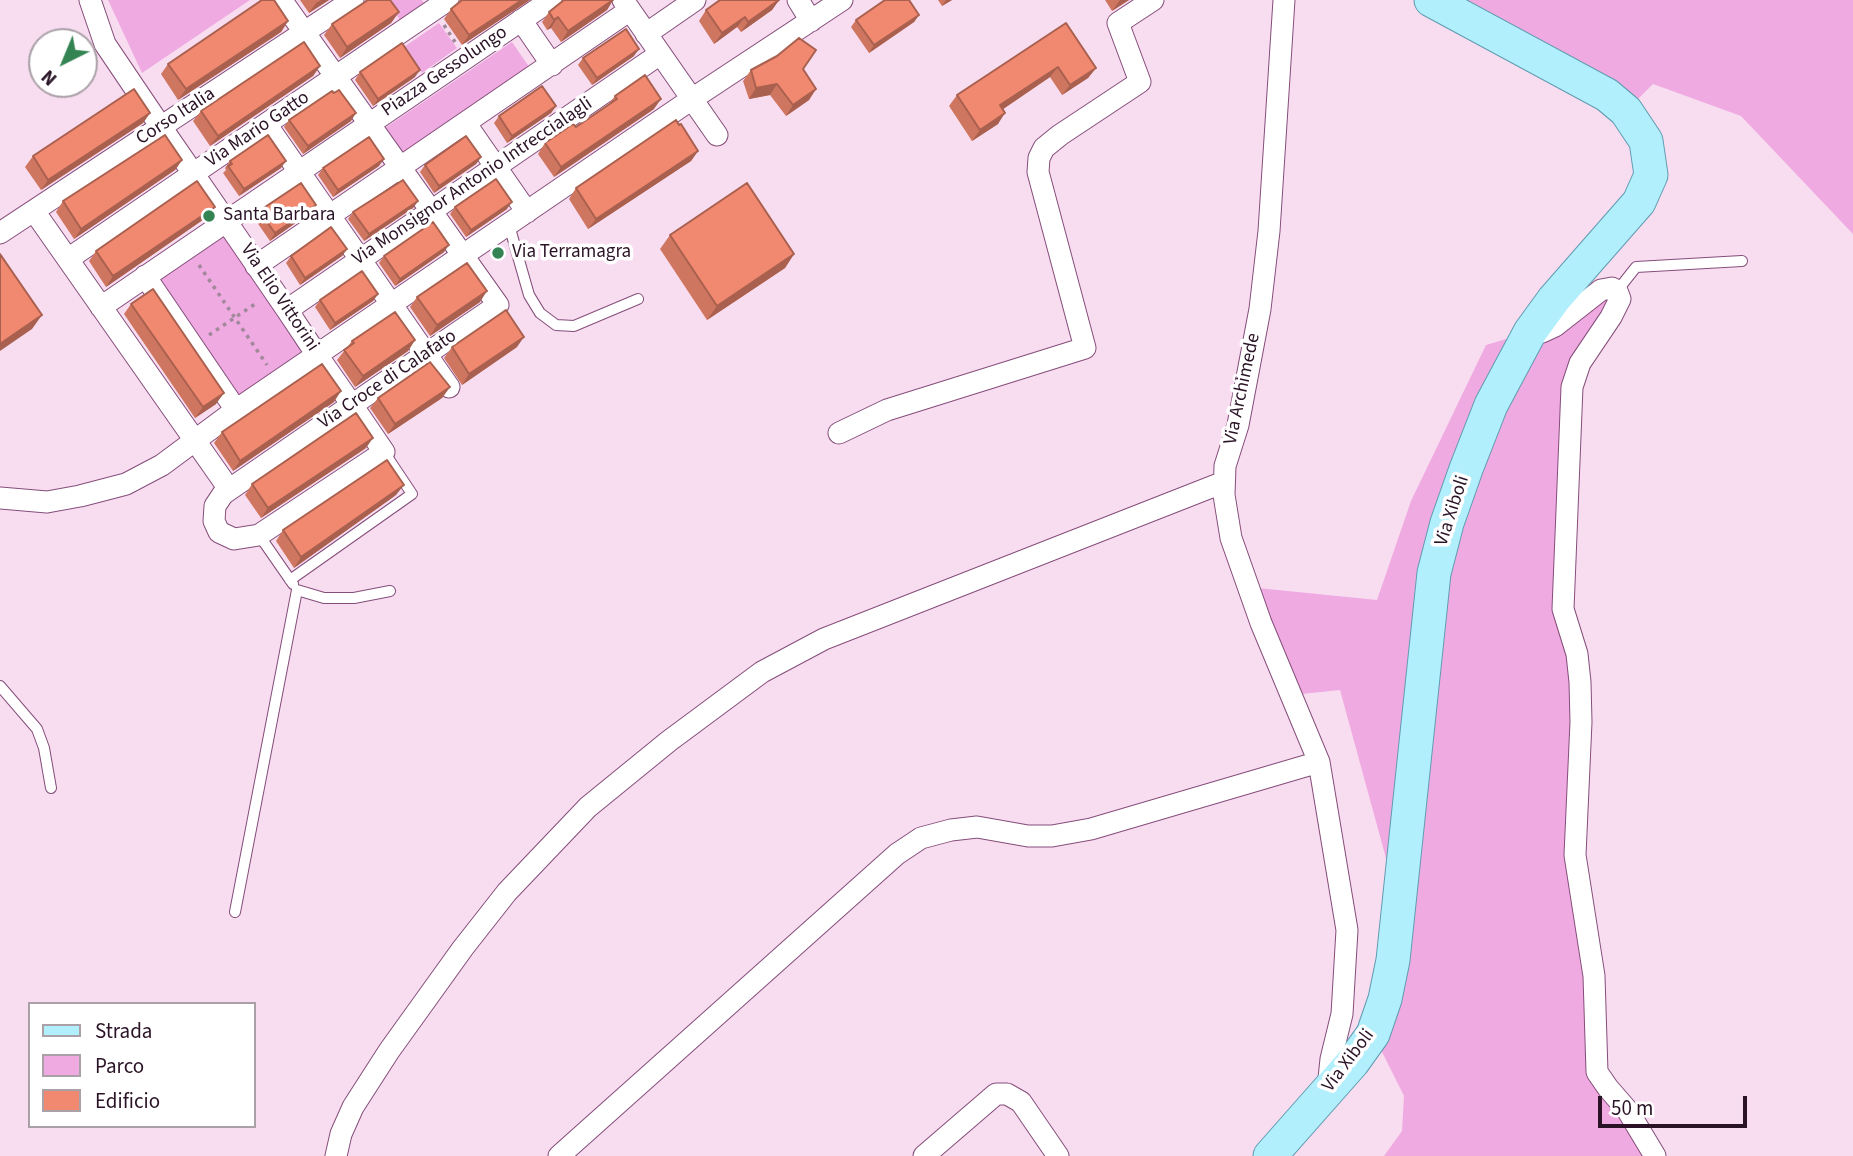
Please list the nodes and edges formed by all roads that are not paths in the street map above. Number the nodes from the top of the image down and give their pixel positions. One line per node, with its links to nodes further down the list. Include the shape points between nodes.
1 (90, 0): 24 (street, Via Elio Vittorini, via 105,44)
2 (353, 0): 15 (street, Corso Italia)
3 (551, 0): 13 (street, Piazza Gessolungo)
4 (695, 0): 16 (street)
5 (798, 0): 14 (street)
6 (842, 0): 14 (street)
7 (1153, 0): 54 (street, via 1118,23 1140,82 1060,135 1039,158 1038,172 1085,348 887,410)
8 (1284, 0): 57 (street, Via Archimede, via 1260,309)
9 (1431, 0): 48 (main road, Via Xiboli, via 1608,96 1626,111 1646,141 1650,175 1639,202)
10 (282, 1): 15 (street)
11 (441, 5): 19 (street, Via Mario Gatto)
12 (626, 5): 16 (street); 18 (street)
13 (521, 20): 18 (street); 22 (street, Piazza Gessolungo)
14 (811, 21): 20 (street)
15 (304, 32): 19 (street); 24 (street, Corso Italia)
16 (646, 34): 17 (street)
17 (660, 54): 20 (street); 26 (street, Via Monsignor Antonio Intreccialagli)
18 (552, 65): 23 (street)
19 (336, 77): 21 (street, Via Mario Gatto); 22 (street)
20 (692, 99): 25 (street); 32 (street)
21 (266, 124): 28 (street); 29 (street, Via Mario Gatto)
22 (369, 124): 27 (street); 28 (street, Piazza Gessolungo)
23 (466, 124): 26 (street); 27 (street)
24 (161, 127): 29 (street, Via Elio Vittorini); 30 (street, Corso Italia)
25 (717, 135)
26 (496, 167): 31 (street, Via Monsignor Antonio Intreccialagli); 32 (street)
27 (401, 168): 31 (street); 33 (street)
28 (299, 171): 33 (street); 34 (street, Piazza Gessolungo)
29 (193, 174): 34 (street, Via Elio Vittorini); 38 (street, Via Mario Gatto)
30 (34, 211): 36 (street, Corso Italia); 38 (street)
31 (431, 211): 37 (street); 39 (street, Via Monsignor Antonio Intreccialagli)
32 (527, 212): 35 (street)
33 (330, 216): 39 (street); 41 (street)
34 (226, 221): 41 (street, Via Elio Vittorini); 42 (street, Piazza Gessolungo)
35 (509, 225): 37 (street); 44 (lane, via 529,295 540,313 556,325 574,326)
36 (0, 233)
37 (463, 256): 45 (street); 50 (street, Via Croce di Calafato, via 498,305)
38 (68, 259): 46 (street)
39 (360, 260): 45 (street); 47 (street, Via Monsignor Antonio Intreccialagli)
40 (1742, 261): 43 (lane, via 1636,267)
41 (256, 265): 47 (street, Via Elio Vittorini)
42 (145, 276): 46 (street, Piazza Gessolungo); 53 (street)
43 (1618, 291): 48 (street, via 1601,290 1555,326); 74 (street, via 1616,308 1580,363 1572,387 1563,609 1580,682 1575,855 1594,976 1597,1072)
44 (638, 299)
45 (392, 305): 49 (street); 50 (street)
46 (101, 307): 55 (street)
47 (287, 310): 49 (street, Via Elio Vittorini)
48 (1530, 332): 68 (main road, Via Xiboli, via 1491,405 1447,523 1434,573 1385,999 1373,1034)
49 (317, 355): 52 (street, Via Elio Vittorini); 53 (street)
50 (426, 355): 51 (street); 52 (street, Via Croce di Calafato)
51 (449, 387)
52 (352, 405): 56 (street, Via Elio Vittorini); 58 (street, Via Croce di Calafato)
53 (236, 410): 55 (street)
54 (839, 433)
55 (194, 440): 58 (street); 59 (street, via 162,465 126,484 47,502)
56 (384, 452): 60 (street); 61 (lane, via 412,494)
57 (1224, 482): 65 (street, Via Archimede, via 1231,538); 69 (street, via 824,639 762,672 669,741 588,807 507,892 389,1051 353,1107)
58 (229, 489): 60 (street, via 215,506 219,532 234,539)
59 (0, 498)
60 (259, 536): 61 (lane)
61 (290, 580): 62 (lane)
62 (297, 590): 63 (lane, via 324,598); 67 (lane)
63 (390, 591)
64 (0, 686): 66 (lane, via 37,729)
65 (1319, 762): 68 (street, Via Archimede, via 1347,930 1342,1014); 70 (street, via 1091,829 1028,836 977,827 921,838 897,854)
66 (51, 788)
67 (235, 912)
68 (1328, 1090): 73 (main road, Via Xiboli)
69 (335, 1156)
70 (559, 1156)
71 (924, 1156): 72 (street, via 996,1094 1021,1102)
72 (1058, 1156)
73 (1270, 1156)
74 (1655, 1156)

